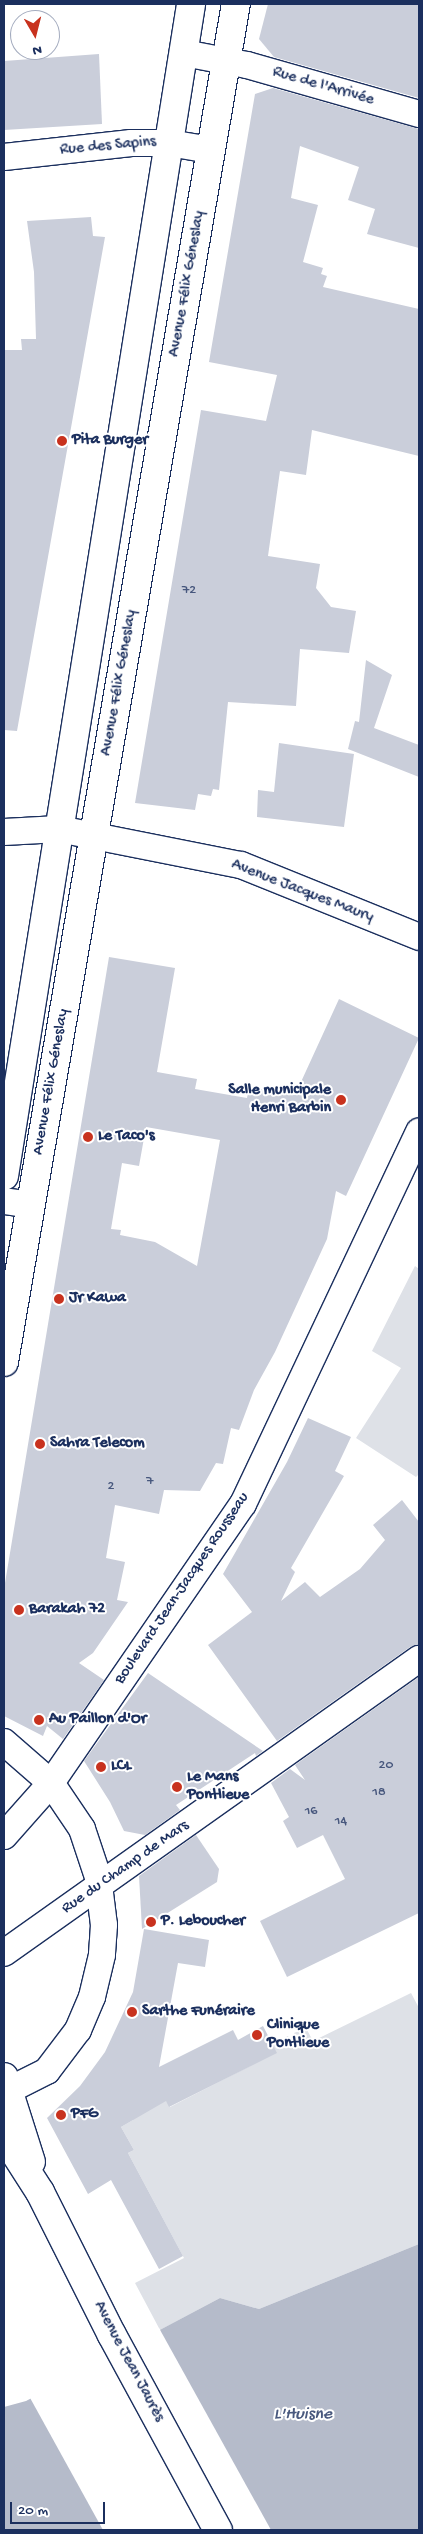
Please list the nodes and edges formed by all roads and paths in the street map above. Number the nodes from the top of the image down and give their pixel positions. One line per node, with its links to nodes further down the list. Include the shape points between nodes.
1 (191, 4): 3 (main road, Avenue Félix Géneslay)
2 (236, 4): 4 (main road, Avenue Félix Géneslay)
3 (184, 53): 4 (street, Rue de l'Arrivée); 6 (main road, Avenue Félix Géneslay)
4 (226, 60): 5 (street, Rue de l'Arrivée); 7 (main road, Avenue Félix Géneslay)
5 (419, 114)
6 (169, 143): 7 (street, Rue des Sapins); 8 (street, Rue des Sapins, via 131,143); 9 (main road, Avenue Félix Géneslay)
7 (211, 150): 11 (main road, Avenue Félix Géneslay)
8 (4, 157)
9 (59, 829): 10 (street, Avenue Jacques Maury); 11 (street, Avenue Jacques Maury); 14 (main road, Avenue Félix Géneslay)
10 (4, 832)
11 (94, 835): 12 (street, Avenue Jacques Maury, via 241,866); 16 (main road, Avenue Félix Géneslay)
12 (419, 938)
13 (419, 1132): 20 (street, Boulevard Jean-Jacques Rousseau, via 243,1504)
14 (4, 1176)
15 (4, 1201): 16 (street)
16 (31, 1205): 17 (main road, Avenue Félix Géneslay)
17 (4, 1362)
18 (419, 1659): 22 (street, Rue du Champ de Mars)
19 (4, 1742): 20 (street)
20 (52, 1783): 21 (street, Boulevard Jean-Jacques Rousseau); 22 (street, via 82,1829)
21 (4, 1836)
22 (100, 1886): 23 (street, Rue du Champ de Mars); 24 (street, via 104,1925 102,1955 92,1997 78,2030 47,2071)
23 (4, 1953)
24 (6, 2084): 26 (main road, Avenue Jean Jaurès)
25 (4, 2136): 26 (main road, Avenue Jean Jaurès)
26 (40, 2192): 27 (main road, Avenue Jean Jaurès, via 112,2335)
27 (218, 2530)

